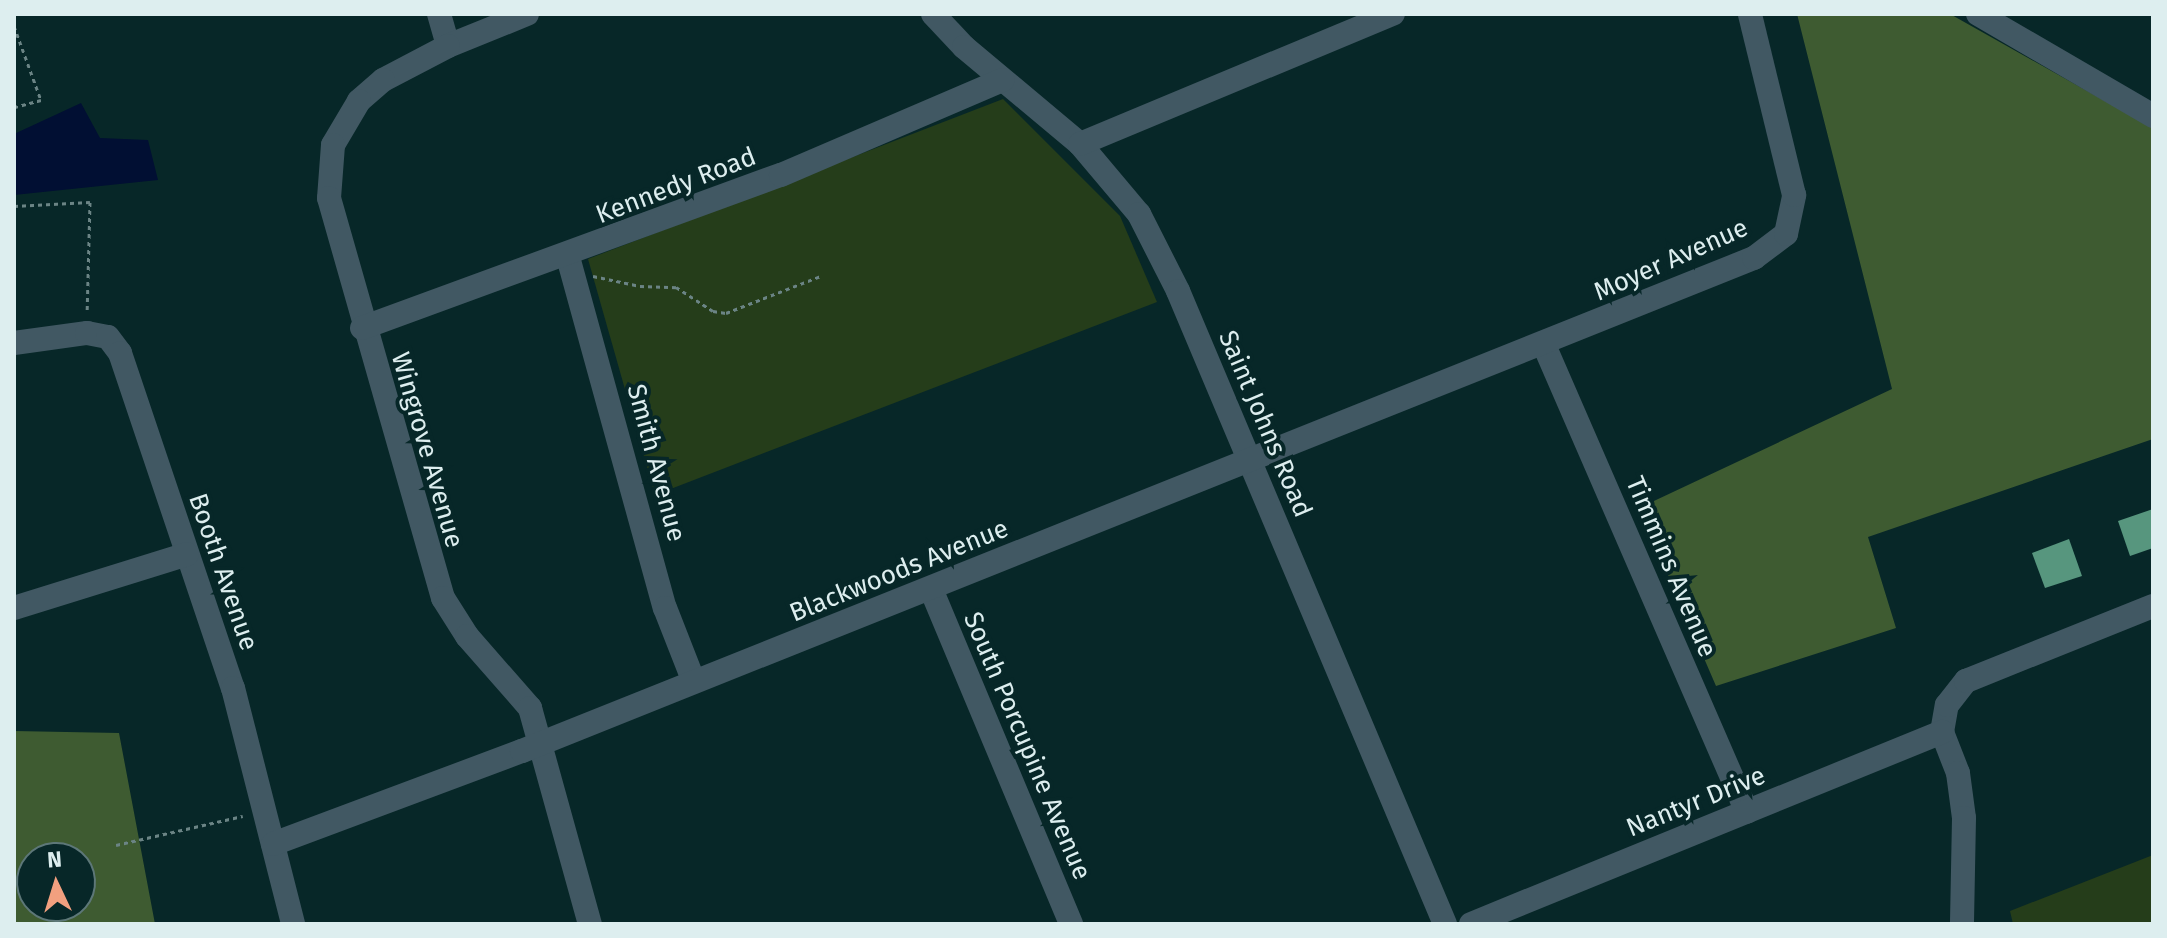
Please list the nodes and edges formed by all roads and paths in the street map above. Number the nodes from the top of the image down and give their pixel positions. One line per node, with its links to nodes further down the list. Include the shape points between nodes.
1 (439, 14): 8 (street)
2 (527, 14): 8 (street, Wingrove Avenue)
3 (933, 14): 9 (street, Saint Johns Road)
4 (1393, 14): 12 (street)
5 (1750, 14): 19 (street, Moyer Avenue, via 1794,195 1786,234 1754,258)
6 (1978, 14): 11 (street)
7 (14, 26): 10 (path, via 41,100)
8 (448, 46): 16 (street, Wingrove Avenue, via 383,80 344,120 333,145 329,198)
9 (1003, 80): 12 (street, Saint Johns Road); 14 (street, Kennedy Road)
10 (14, 107)
11 (2153, 116)
12 (1080, 144): 20 (street, Saint Johns Road, via 1139,214 1178,291)
13 (14, 206): 17 (path, via 90,202)
14 (571, 265): 15 (path, via 640,286 676,287 713,311 726,313); 16 (street, Kennedy Road); 25 (street, Smith Avenue, via 665,608)
15 (821, 276)
16 (362, 328): 27 (street, Wingrove Avenue, via 443,598 467,636 525,698)
17 (87, 333): 18 (street); 21 (street, Booth Avenue, via 108,337 120,353)
18 (14, 343)
19 (1544, 345): 20 (street, Blackwoods Avenue); 28 (street, Timmins Avenue)
20 (1250, 461): 22 (street, Blackwoods Avenue); 35 (street, Saint Johns Road)
21 (187, 554): 24 (street); 30 (street, Booth Avenue, via 233,688)
22 (931, 589): 25 (street, Blackwoods Avenue); 34 (street, South Porcupine Avenue)
23 (2153, 606): 26 (street, via 1966,681 1947,705)
24 (14, 608)
25 (694, 682): 27 (street, Blackwoods Avenue)
26 (1942, 732): 28 (street, Nantyr Drive); 37 (street, via 1958,773 1964,818)
27 (544, 743): 30 (street, Blackwoods Avenue); 33 (street, Wingrove Avenue)
28 (1747, 812): 36 (street, Nantyr Drive)
29 (243, 816): 31 (path)
30 (273, 844): 32 (street, Booth Avenue)
31 (116, 845)
32 (293, 924)
33 (590, 924)
34 (1071, 924)
35 (1445, 924)
36 (1471, 924)
37 (1962, 924)

